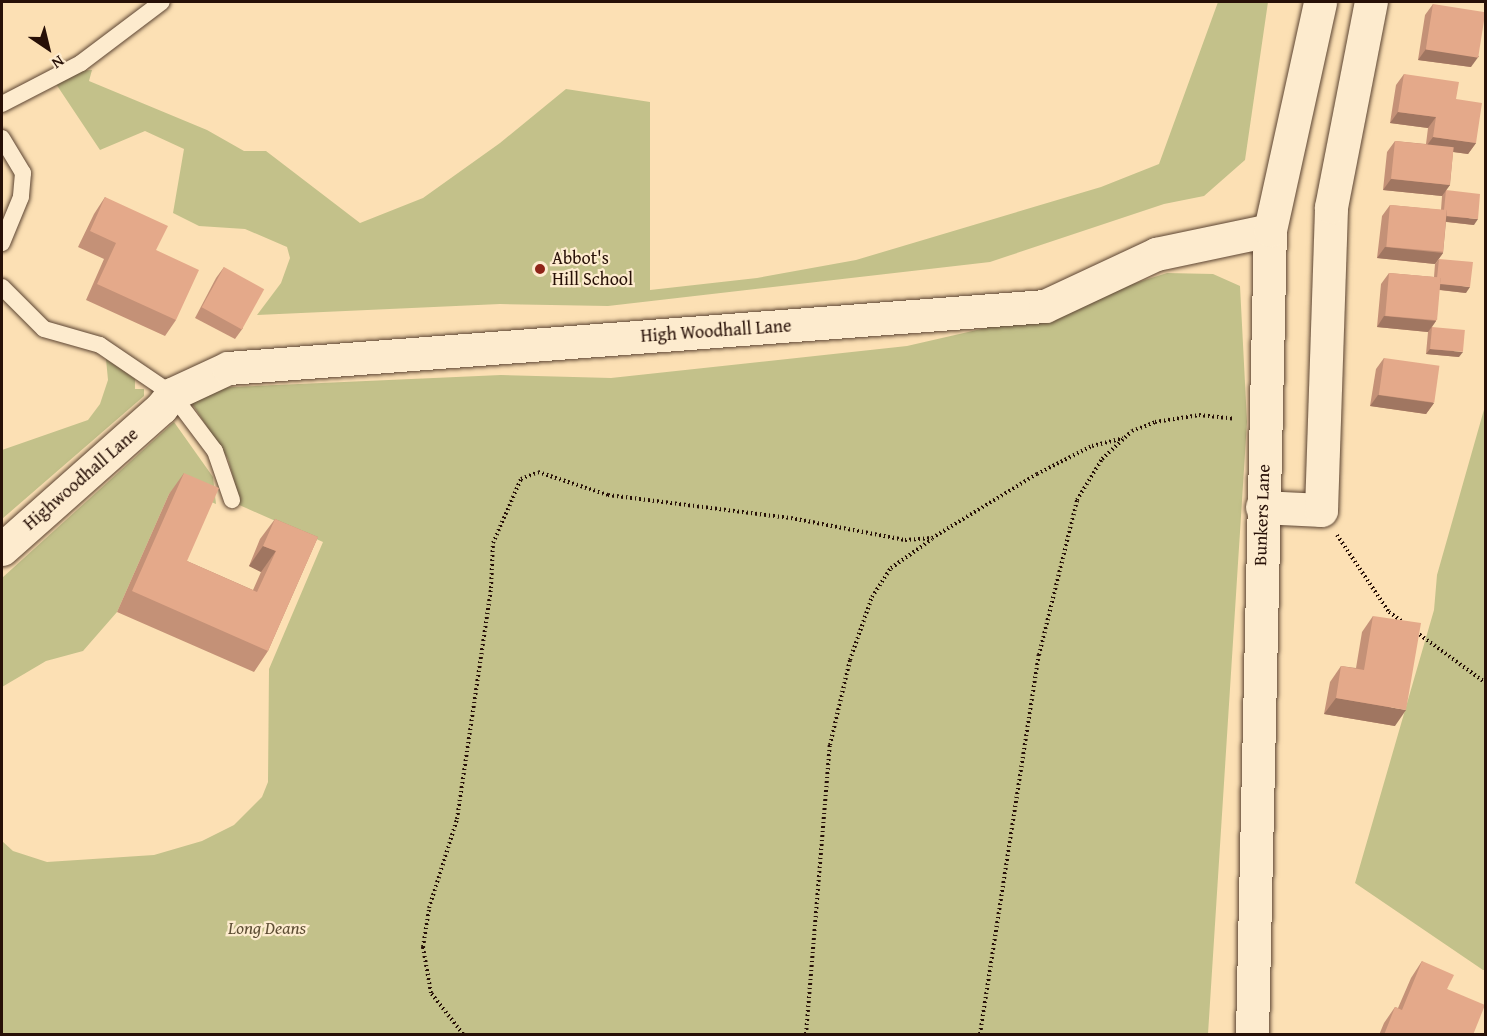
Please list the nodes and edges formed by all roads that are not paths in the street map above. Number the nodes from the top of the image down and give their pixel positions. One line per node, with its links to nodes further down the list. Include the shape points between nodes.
1 (162, 2): 4 (lane, via 81,63)
2 (1320, 2): 6 (street, Bunkers Lane)
3 (1371, 2): 11 (street, via 1331,207 1321,510)
4 (2, 104)
5 (2, 138): 7 (lane, via 23,173 21,197)
6 (1270, 230): 9 (street, High Woodhall Lane, via 1156,254 1045,306 228,368); 11 (street, Bunkers Lane)
7 (2, 243)
8 (2, 287): 9 (lane, via 44,329 100,345)
9 (166, 401): 10 (lane, via 215,451); 12 (street, Highwoodhall Lane)
10 (232, 500)
11 (1262, 507): 13 (street, Bunkers Lane)
12 (2, 549)
13 (1254, 1029)

